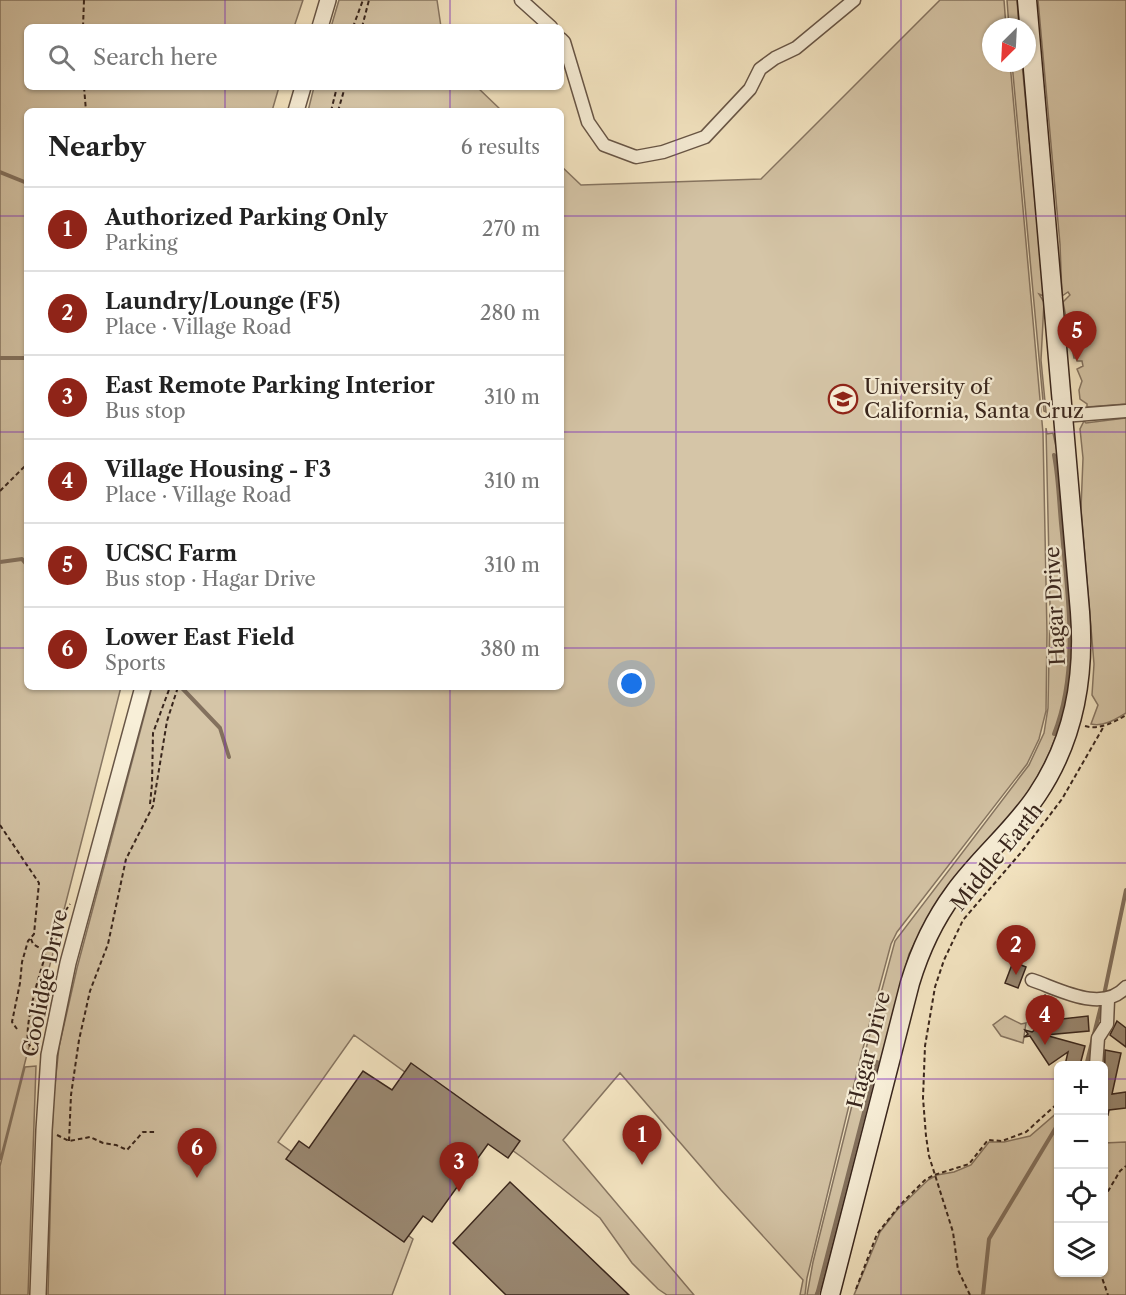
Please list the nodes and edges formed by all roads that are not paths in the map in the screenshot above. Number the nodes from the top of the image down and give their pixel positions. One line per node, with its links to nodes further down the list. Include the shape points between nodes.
1 (328, 0): 5 (street)
2 (521, 0): 6 (street)
3 (854, 0): 7 (street, via 796,48 760,69 750,89 705,137 636,157 604,145 588,122)
4 (1027, 0): 11 (main road, Hagar Drive)
5 (321, 24)
6 (548, 24)
7 (564, 42)
8 (302, 90): 9 (street)
9 (297, 108)
10 (1126, 411): 11 (street)
11 (1063, 416): 18 (main road, Hagar Drive, via 1082,644 1073,714 1059,753 1035,797 955,891 923,945 909,983)
12 (141, 690): 17 (street, Coolidge Drive, via 68,963 49,1055)
13 (1032, 980): 15 (street, via 1071,996)
14 (1126, 987): 15 (street)
15 (1108, 1000): 16 (street, via 1107,1024 1098,1038)
16 (1096, 1061)
17 (38, 1295)
18 (830, 1295)

